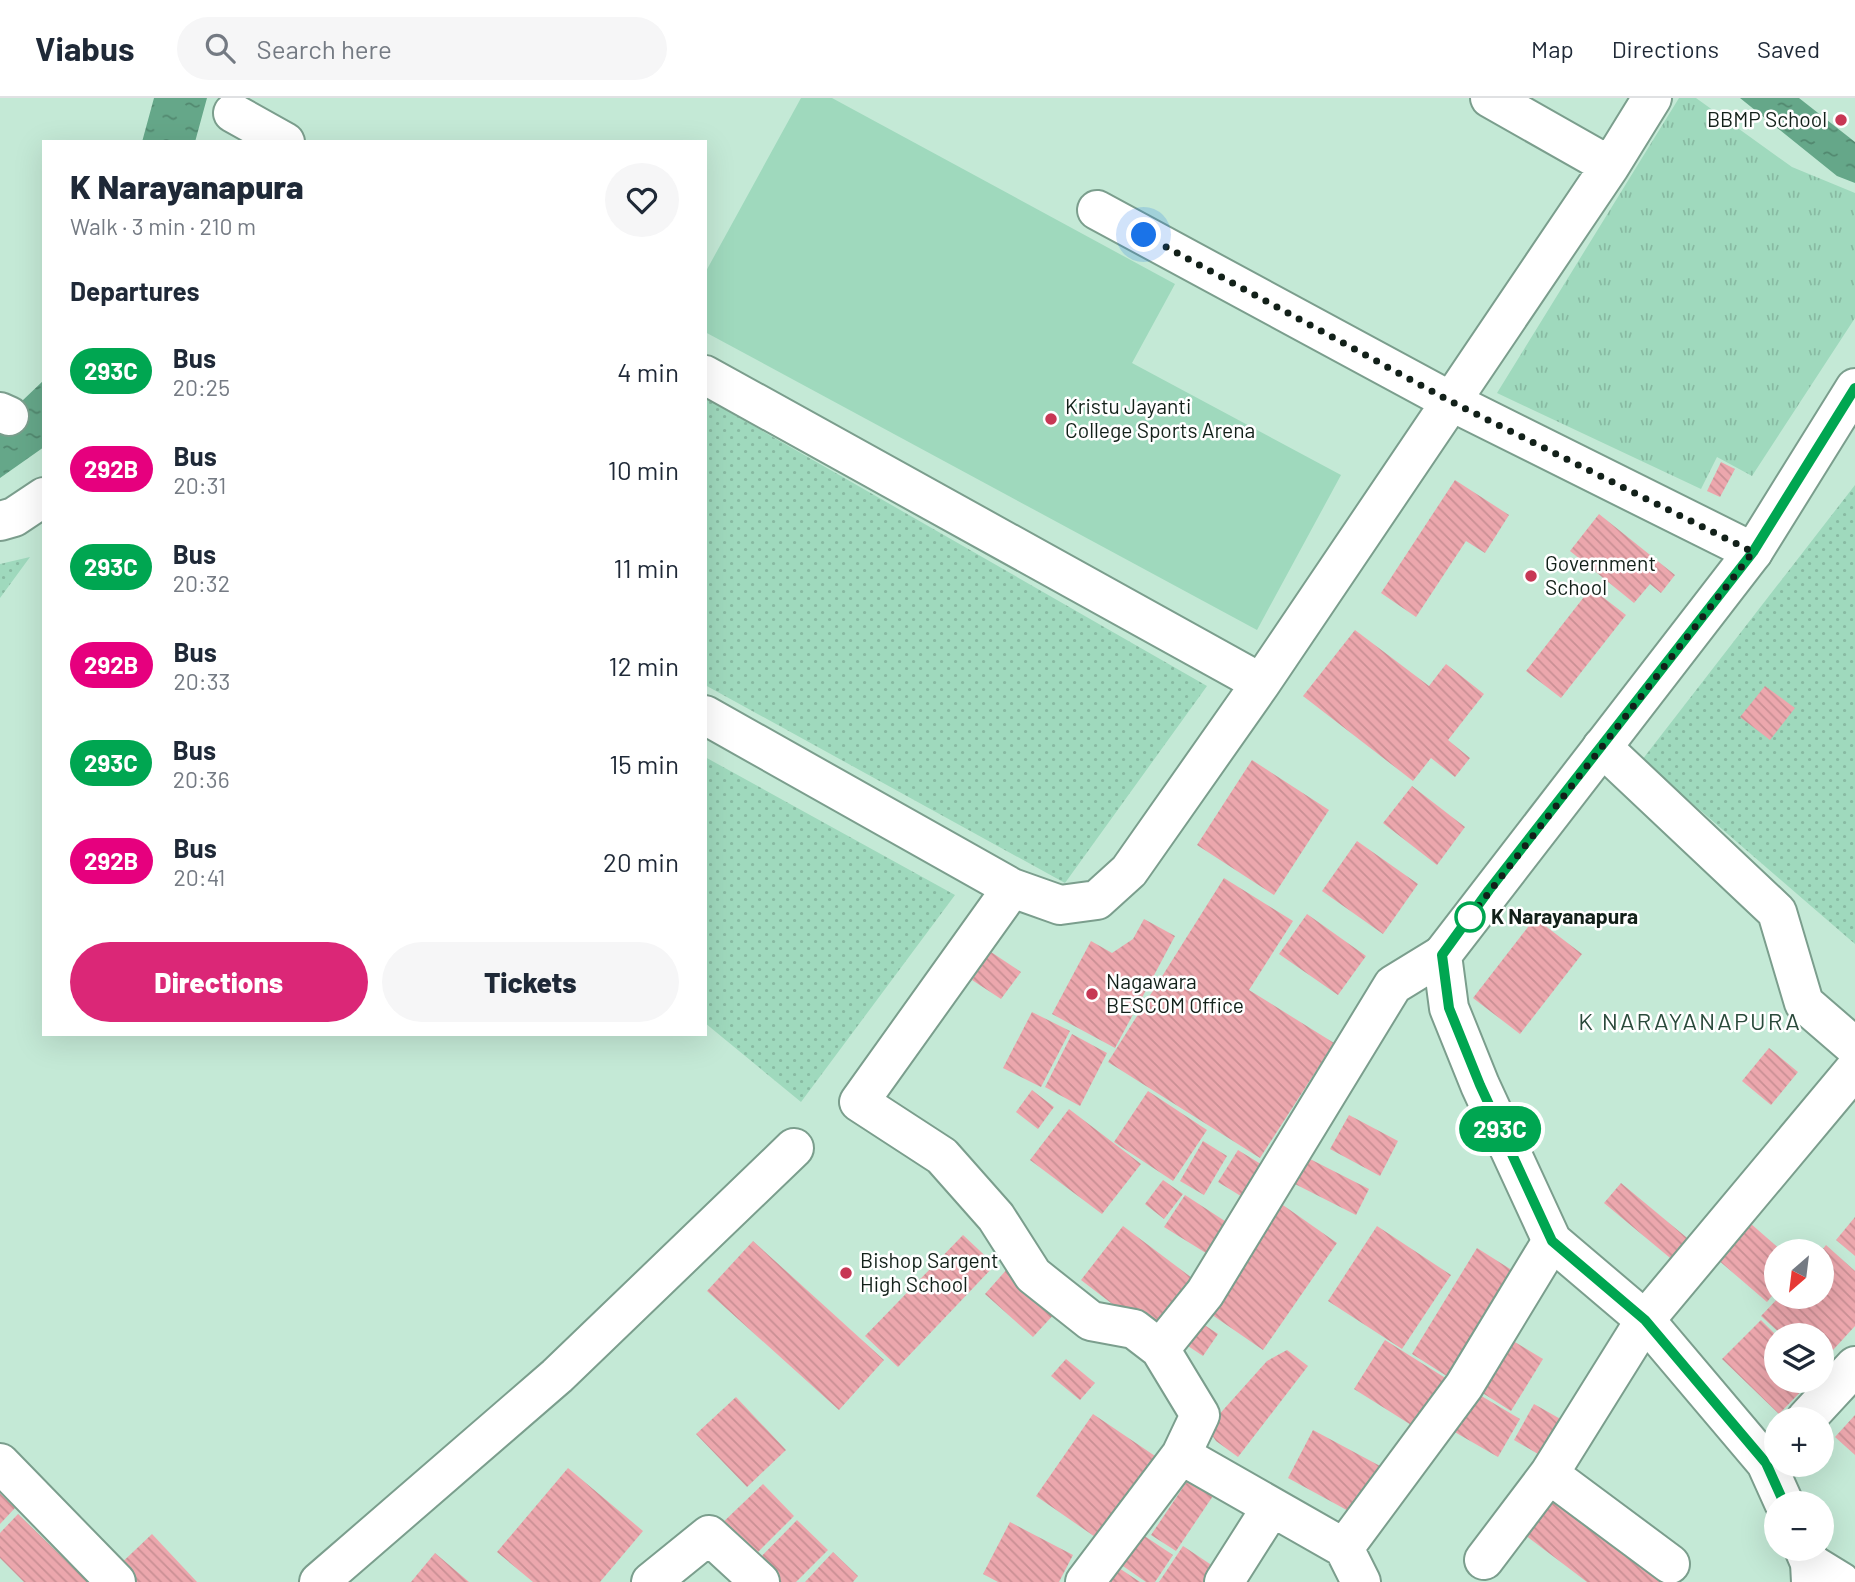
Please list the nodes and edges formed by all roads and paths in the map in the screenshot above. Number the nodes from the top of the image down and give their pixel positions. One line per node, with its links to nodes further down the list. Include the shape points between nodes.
1 (1490, 98): 5 (street)
2 (1652, 98): 5 (street)
3 (234, 117): 4 (street)
4 (281, 140)
5 (1611, 166): 9 (street)
6 (1097, 209): 9 (street)
7 (707, 375): 13 (street)
8 (1855, 388): 12 (street)
9 (1452, 402): 12 (street); 13 (street)
10 (42, 498): 11 (street)
11 (0, 521)
12 (1753, 552): 15 (street)
13 (1261, 683): 16 (street, via 1129,871 1097,900 1060,905)
14 (707, 716): 16 (street)
15 (1602, 747): 17 (street); 18 (street, via 1777,912 1804,1003)
16 (1012, 888): 23 (street, via 859,1102 942,1156 996,1217 1033,1275 1091,1321 1134,1329)
17 (1442, 955): 21 (street, via 1449,1008); 23 (street, via 1393,985 1205,1293)
18 (1855, 1047)
19 (1855, 1069): 22 (street)
20 (794, 1148): 35 (street, via 557,1376)
21 (1552, 1241): 22 (street); 31 (street, via 1464,1386)
22 (1645, 1320): 26 (street); 29 (street)
23 (1160, 1349): 27 (street, via 1200,1415)
24 (1855, 1366): 25 (street)
25 (1817, 1407)
26 (1764, 1450)
27 (1181, 1455): 30 (street); 38 (street)
28 (0, 1463): 34 (street)
29 (1549, 1474): 32 (street); 33 (street)
30 (1271, 1507): 31 (street); 39 (street)
31 (1344, 1548): 40 (street)
32 (1484, 1560)
33 (1670, 1564)
34 (116, 1582)
35 (319, 1582)
36 (651, 1582): 37 (street, via 709,1535)
37 (760, 1582)
38 (1086, 1582)
39 (1224, 1582)
40 (1361, 1582)

